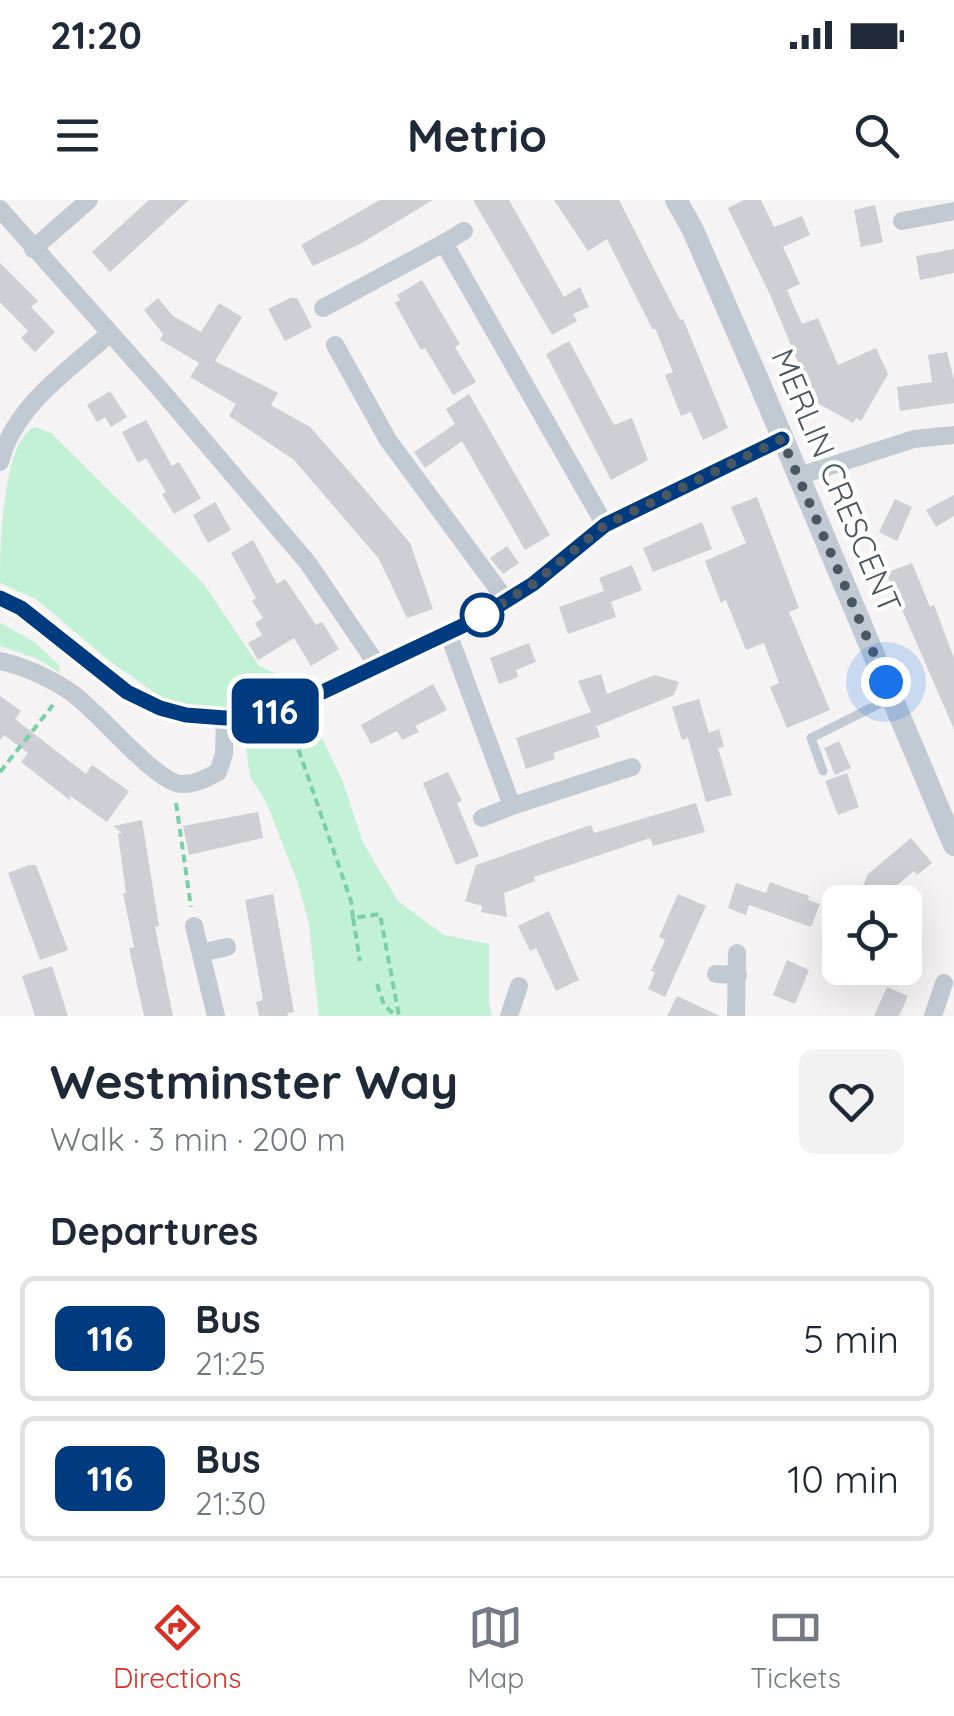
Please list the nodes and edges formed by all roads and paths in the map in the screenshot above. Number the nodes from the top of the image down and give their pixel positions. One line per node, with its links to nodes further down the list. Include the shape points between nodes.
1 (89, 200): 8 (street)
2 (676, 200): 13 (street, MERLIN CRESCENT)
3 (0, 209): 8 (street)
4 (954, 211): 5 (street)
5 (902, 221)
6 (464, 230): 7 (street)
7 (444, 243): 9 (street); 16 (street)
8 (33, 249): 10 (street)
9 (324, 308)
10 (109, 334): 14 (street, via 20,416); 21 (street, via 308,563)
11 (335, 345): 18 (street, via 388,440)
12 (954, 435): 15 (street, via 914,439)
13 (782, 439): 15 (street, MERLIN CRESCENT); 16 (street)
14 (0, 462)
15 (798, 476): 23 (street, MERLIN CRESCENT)
16 (605, 525): 18 (street)
17 (0, 598): 25 (street, via 127,692 186,715)
18 (506, 600): 19 (street)
19 (448, 633): 21 (street); 30 (street)
20 (0, 662): 22 (street)
21 (378, 666): 24 (street)
22 (65, 689): 28 (path); 29 (street, via 163,777)
23 (892, 698): 27 (lane, via 811,738); 32 (street, MERLIN CRESCENT)
24 (284, 708): 25 (street); 33 (path)
25 (225, 718): 29 (street, via 218,772)
26 (632, 768): 30 (street)
27 (823, 771)
28 (0, 772)
29 (182, 784): 34 (path, via 176,820)
30 (512, 806): 31 (street)
31 (482, 818)
32 (954, 846)
33 (353, 918): 38 (path); 46 (path, via 380,914)
34 (194, 926): 36 (street)
35 (228, 948): 36 (street)
36 (201, 953): 45 (street)
37 (737, 953): 40 (street)
38 (360, 961)
39 (716, 974): 40 (street)
40 (738, 975): 48 (street)
41 (376, 984): 46 (path, via 384,1005)
42 (944, 984): 44 (street)
43 (519, 986): 47 (street)
44 (941, 1011)
45 (216, 1016)
46 (398, 1016)
47 (509, 1016)
48 (736, 1016)

